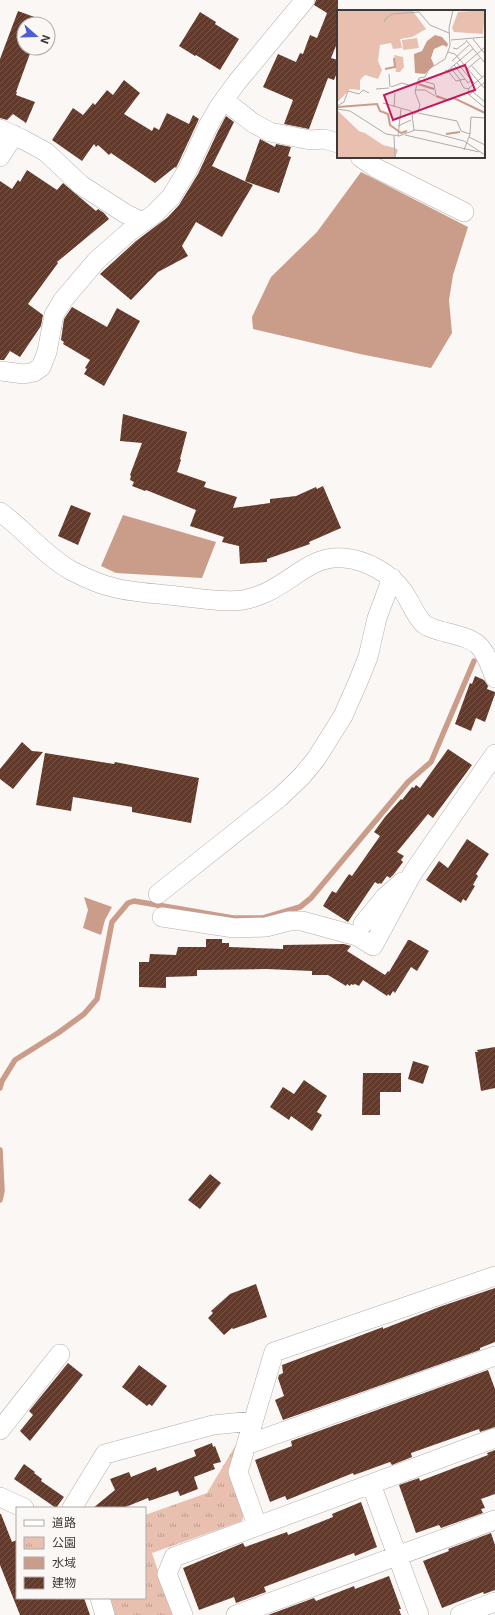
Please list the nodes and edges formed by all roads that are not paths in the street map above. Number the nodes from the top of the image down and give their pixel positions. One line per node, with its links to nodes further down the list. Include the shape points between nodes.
1 (305, 0): 2 (street)
2 (224, 100): 4 (street, via 253,123 270,132 310,140); 8 (street, via 171,197)
3 (7, 132): 5 (street); 8 (street, via 46,152 81,185)
4 (337, 142)
5 (0, 157)
6 (361, 158): 7 (street, via 376,168)
7 (464, 212)
8 (143, 222): 9 (street, via 97,260 63,300 54,315 47,352 41,367 24,374)
9 (0, 372)
10 (0, 512): 11 (street, via 56,560 109,587 243,600 279,587 310,565 330,558 360,562)
11 (392, 578): 12 (street, via 422,623 476,642 486,654); 15 (street, via 358,682 343,716 316,759 279,798)
12 (495, 678)
13 (495, 754): 14 (street)
14 (412, 874): 16 (street, via 373,946 357,936 302,921 289,921 266,927 234,928); 17 (street, via 385,896)
15 (158, 894)
16 (162, 917)
17 (363, 924)
18 (495, 1276): 21 (street, via 274,1352)
19 (60, 1354): 22 (street)
20 (495, 1356): 24 (street)
21 (253, 1421): 24 (street); 28 (street, via 213,1425 105,1454)
22 (0, 1430)
23 (495, 1438): 25 (street)
24 (246, 1445): 30 (street, via 238,1472)
25 (371, 1484): 30 (street); 31 (street)
26 (0, 1497): 27 (street)
27 (22, 1507)
28 (73, 1507)
29 (495, 1520): 31 (street)
30 (257, 1526): 35 (street, via 174,1557 167,1574)
31 (398, 1556): 36 (street); 37 (street)
32 (100, 1599): 34 (street)
33 (495, 1602): 38 (street)
34 (106, 1615)
35 (183, 1615)
36 (236, 1615)
37 (419, 1615)
38 (460, 1615)

